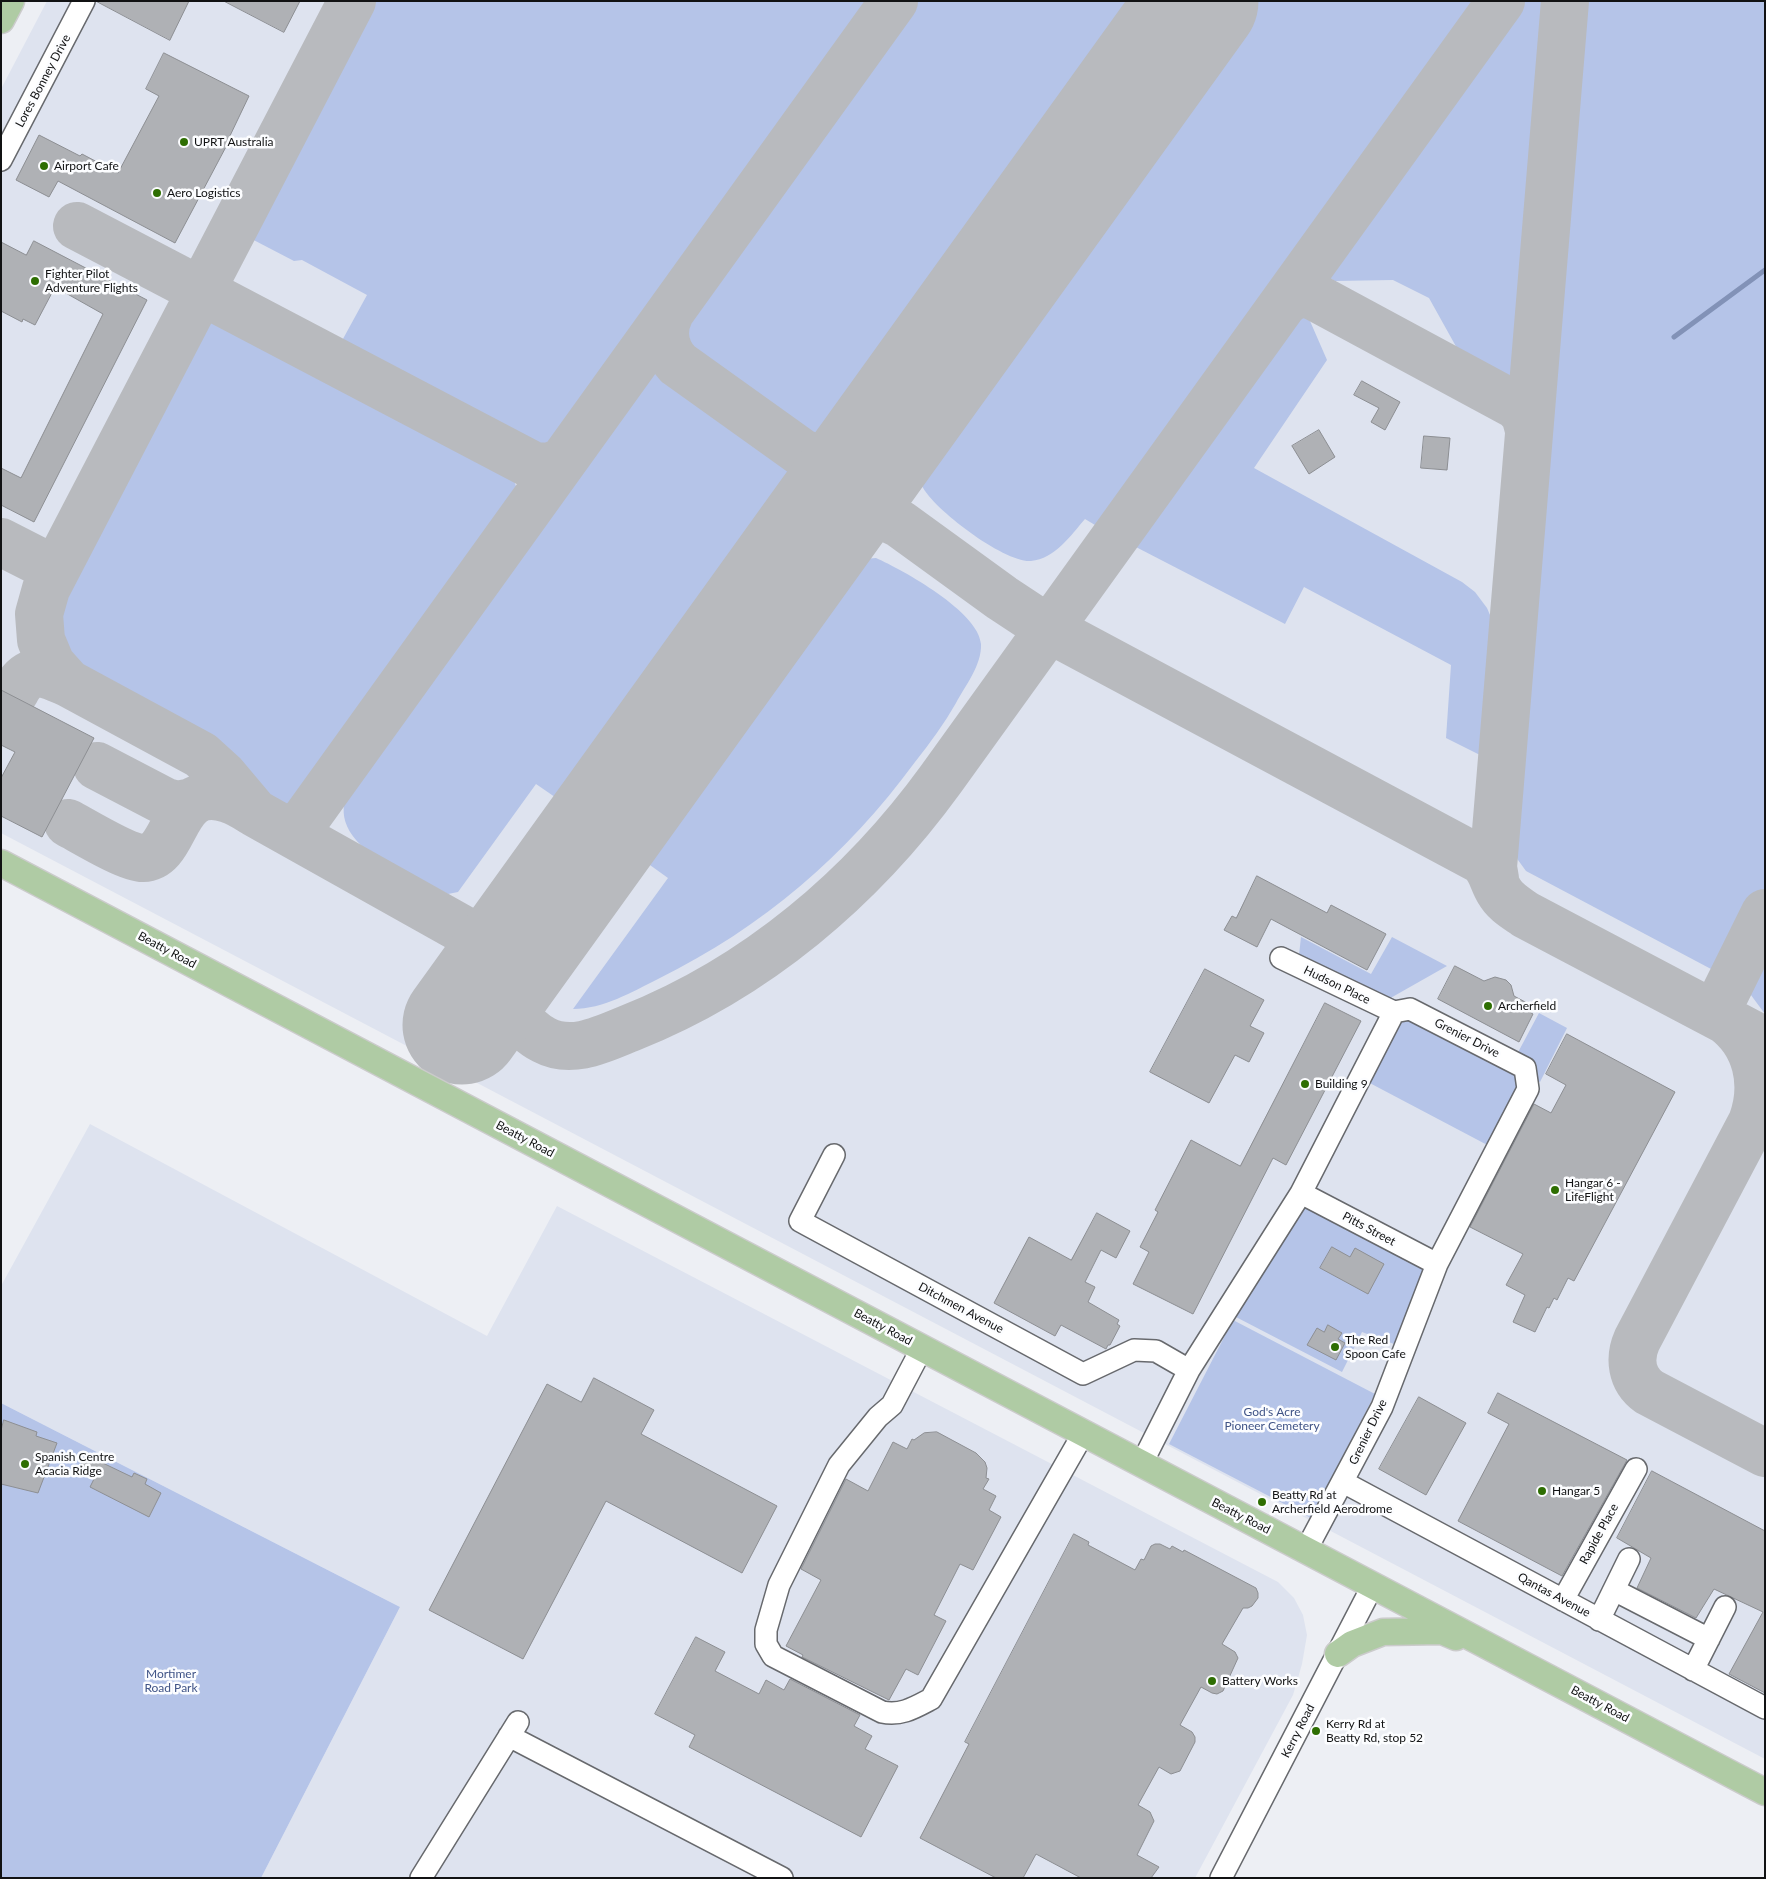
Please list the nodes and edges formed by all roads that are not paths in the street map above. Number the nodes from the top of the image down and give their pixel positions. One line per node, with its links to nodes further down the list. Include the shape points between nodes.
1 (11, 1): 3 (main road)
2 (84, 1): 4 (street, Lores Bonney Drive)
3 (1, 20)
4 (1, 160)
5 (1, 863): 11 (main road, Beatty Road)
6 (1281, 958): 7 (street, Hudson Place)
7 (1394, 1012): 9 (street); 10 (street, Grenier Drive, via 1410,1009 1525,1068 1528,1089)
8 (834, 1155): 12 (street, Ditchmen Avenue, via 800,1221 1083,1374 1134,1350 1156,1351)
9 (1301, 1193): 10 (street, Pitts Street); 12 (street)
10 (1437, 1264): 16 (street, Grenier Drive, via 1382,1407)
11 (922, 1348): 13 (main road, Beatty Road); 13 (street, via 892,1405 878,1417 839,1465 779,1585 766,1630 766,1644 773,1656 882,1712 894,1714 910,1710 931,1699)
12 (1189, 1370): 14 (street)
13 (1083, 1434): 14 (main road, Beatty Road)
14 (1142, 1464): 17 (main road, Beatty Road)
15 (1636, 1468): 21 (street, Rapide Place)
16 (1343, 1482): 17 (street, Grenier Drive); 21 (street, Qantas Avenue)
17 (1306, 1550): 19 (main road, Beatty Road)
18 (1629, 1559): 20 (street)
19 (1373, 1585): 25 (street, Kerry Road); 26 (main road, Beatty Road)
20 (1614, 1590): 23 (street); 24 (street)
21 (1563, 1600): 23 (street, Qantas Avenue)
22 (1725, 1607): 24 (street)
23 (1599, 1620): 27 (street, Qantas Avenue)
24 (1709, 1639): 27 (street)
25 (1338, 1654): 26 (main road, via 1352,1644 1383,1632 1442,1631); 32 (street, Kerry Road)
26 (1513, 1658): 29 (main road, Beatty Road)
27 (1693, 1670): 28 (street, Qantas Avenue)
28 (1765, 1708)
29 (1765, 1792)
30 (421, 1878): 31 (street, via 513,1729)
31 (782, 1878)
32 (1221, 1878)

